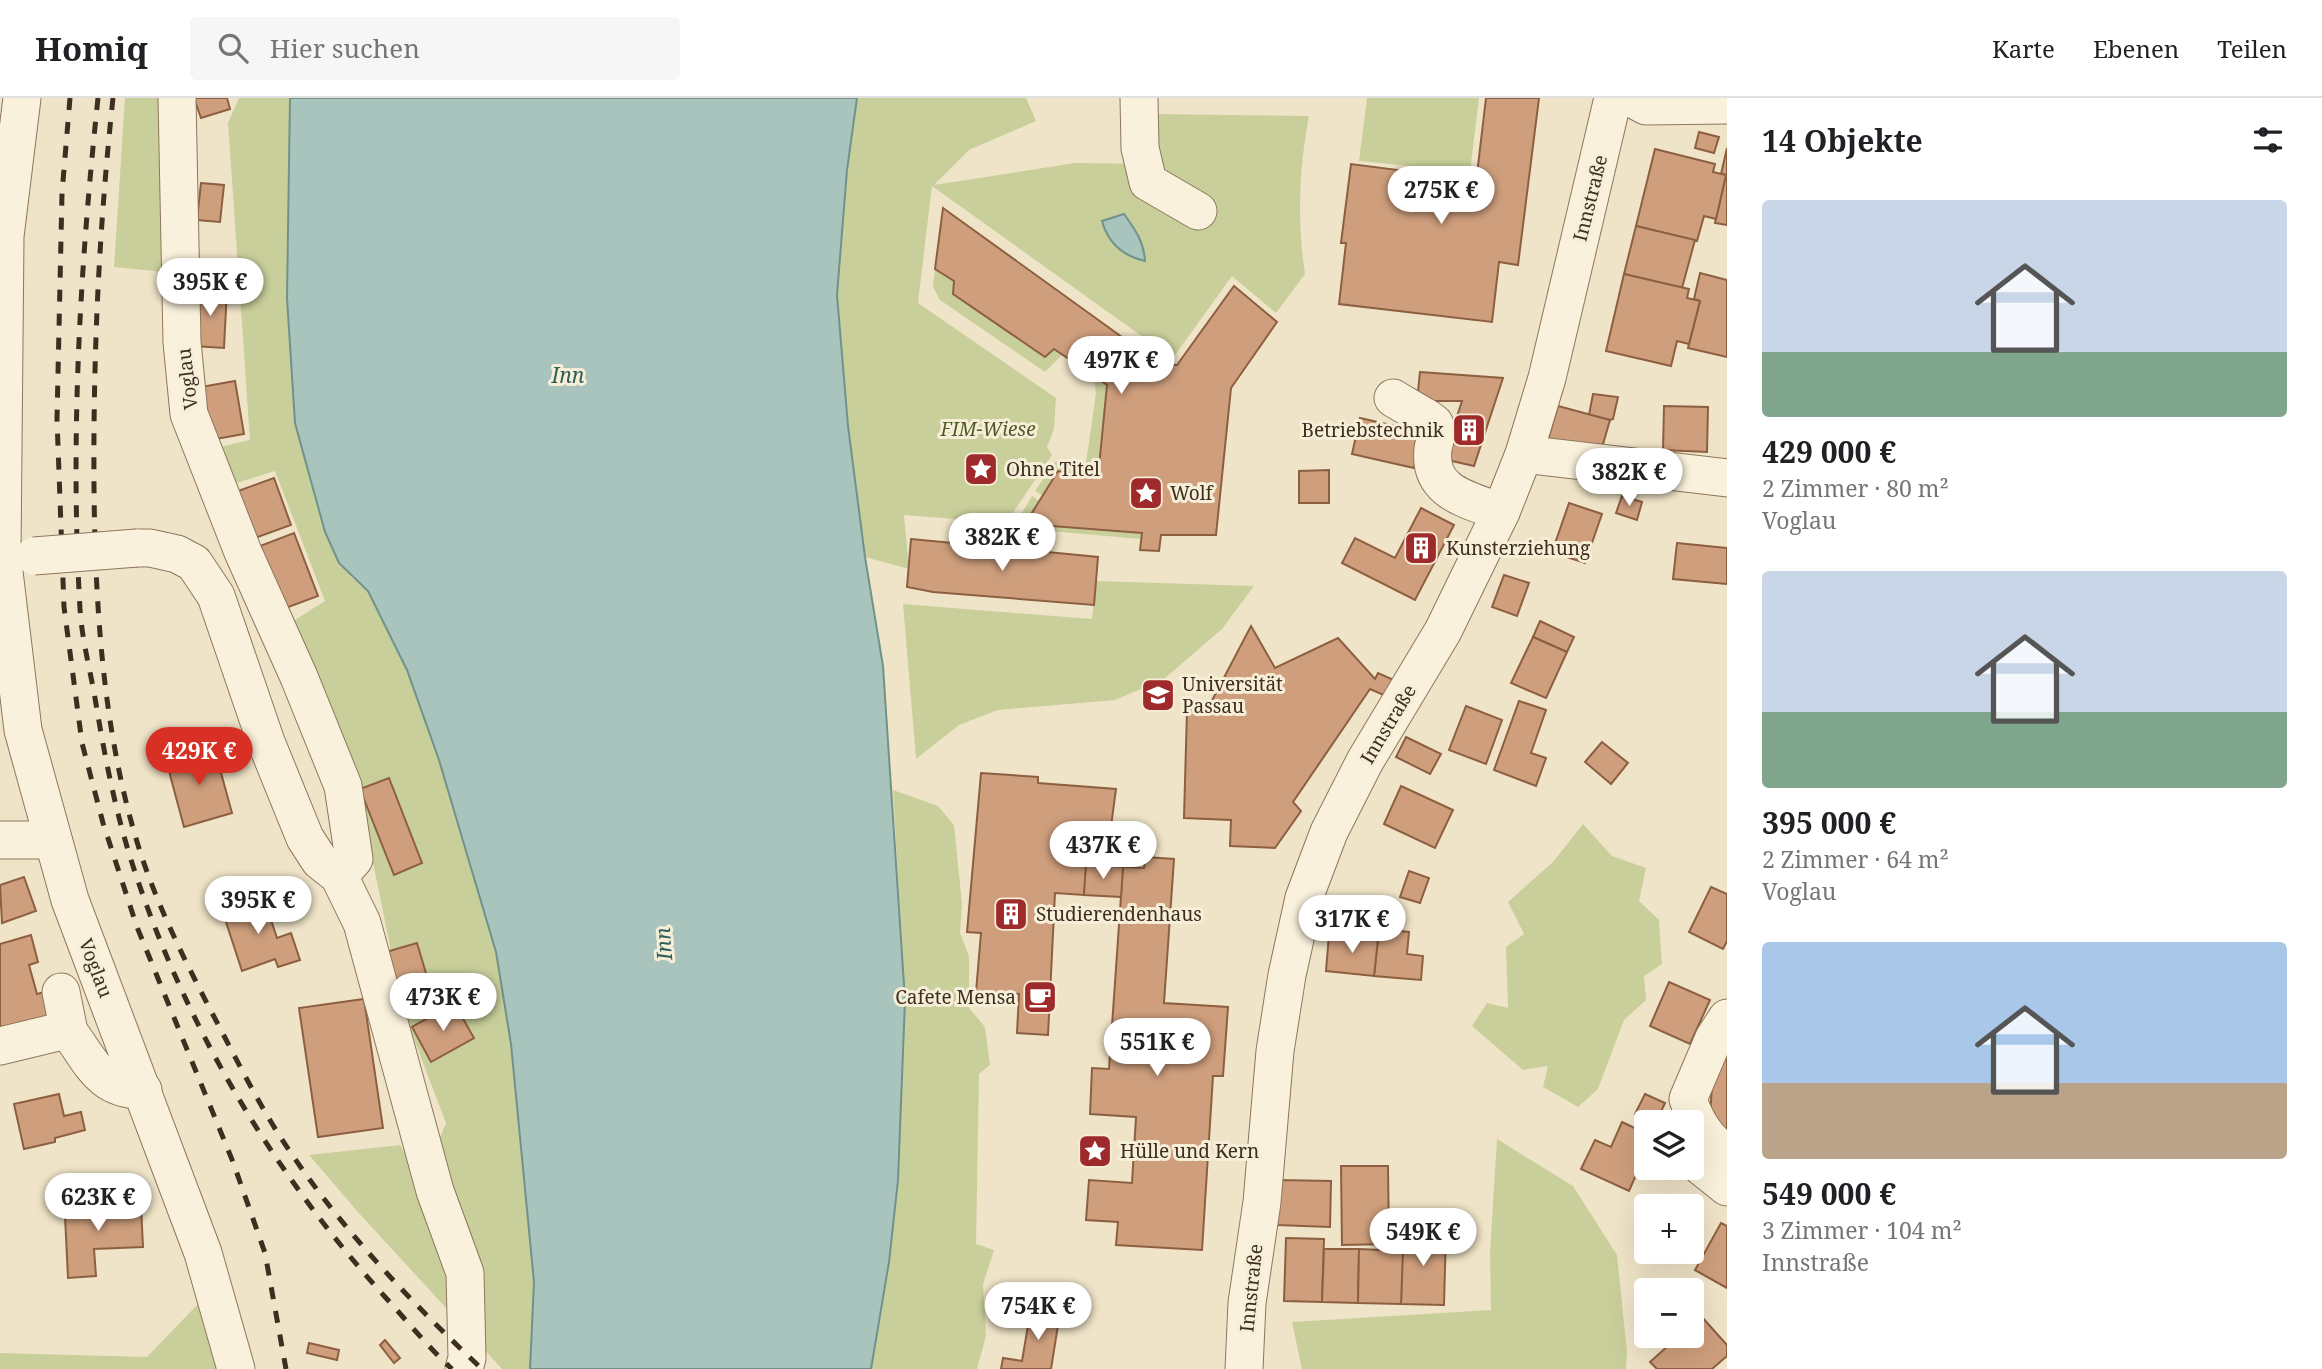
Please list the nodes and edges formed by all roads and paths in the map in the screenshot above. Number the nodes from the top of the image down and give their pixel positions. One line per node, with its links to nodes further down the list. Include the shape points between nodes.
1 (22, 98): 12 (street, Voglau, via 5,236)
2 (177, 98): 15 (street, Voglau, via 184,383 189,414 343,786 354,859)
3 (1139, 98): 7 (street, via 1140,148 1147,182)
4 (1613, 98): 9 (street, Innstraße, via 1547,378)
5 (1631, 98): 6 (street, via 1646,106)
6 (1727, 105)
7 (1198, 211)
8 (1393, 398): 11 (street, via 1433,421 1437,431 1434,473 1443,487)
9 (1524, 454): 10 (street); 11 (street, Innstraße)
10 (1727, 478)
11 (1502, 512): 28 (street, Innstraße, via 1443,631 1365,761 1329,832 1304,898 1275,1051)
12 (18, 556): 14 (street, Voglau, via 23,730); 15 (street, bridge, via 150,548 194,563 216,596 305,838 320,861)
13 (0, 840): 14 (street)
14 (53, 840): 20 (street, Voglau, via 69,900)
15 (339, 876): 27 (street, via 362,923 435,1191 466,1273)
16 (61, 992): 18 (street)
17 (1727, 1017): 21 (street, via 1688,1099)
18 (69, 1032): 19 (street); 20 (street, via 89,1064 111,1084)
19 (0, 1046)
20 (143, 1090): 26 (street, Voglau, via 203,1253)
21 (1691, 1110)
22 (1704, 1136): 23 (street)
23 (1727, 1154)
24 (1704, 1169): 25 (street)
25 (1727, 1187)
26 (236, 1369)
27 (464, 1369)
28 (1244, 1369)

